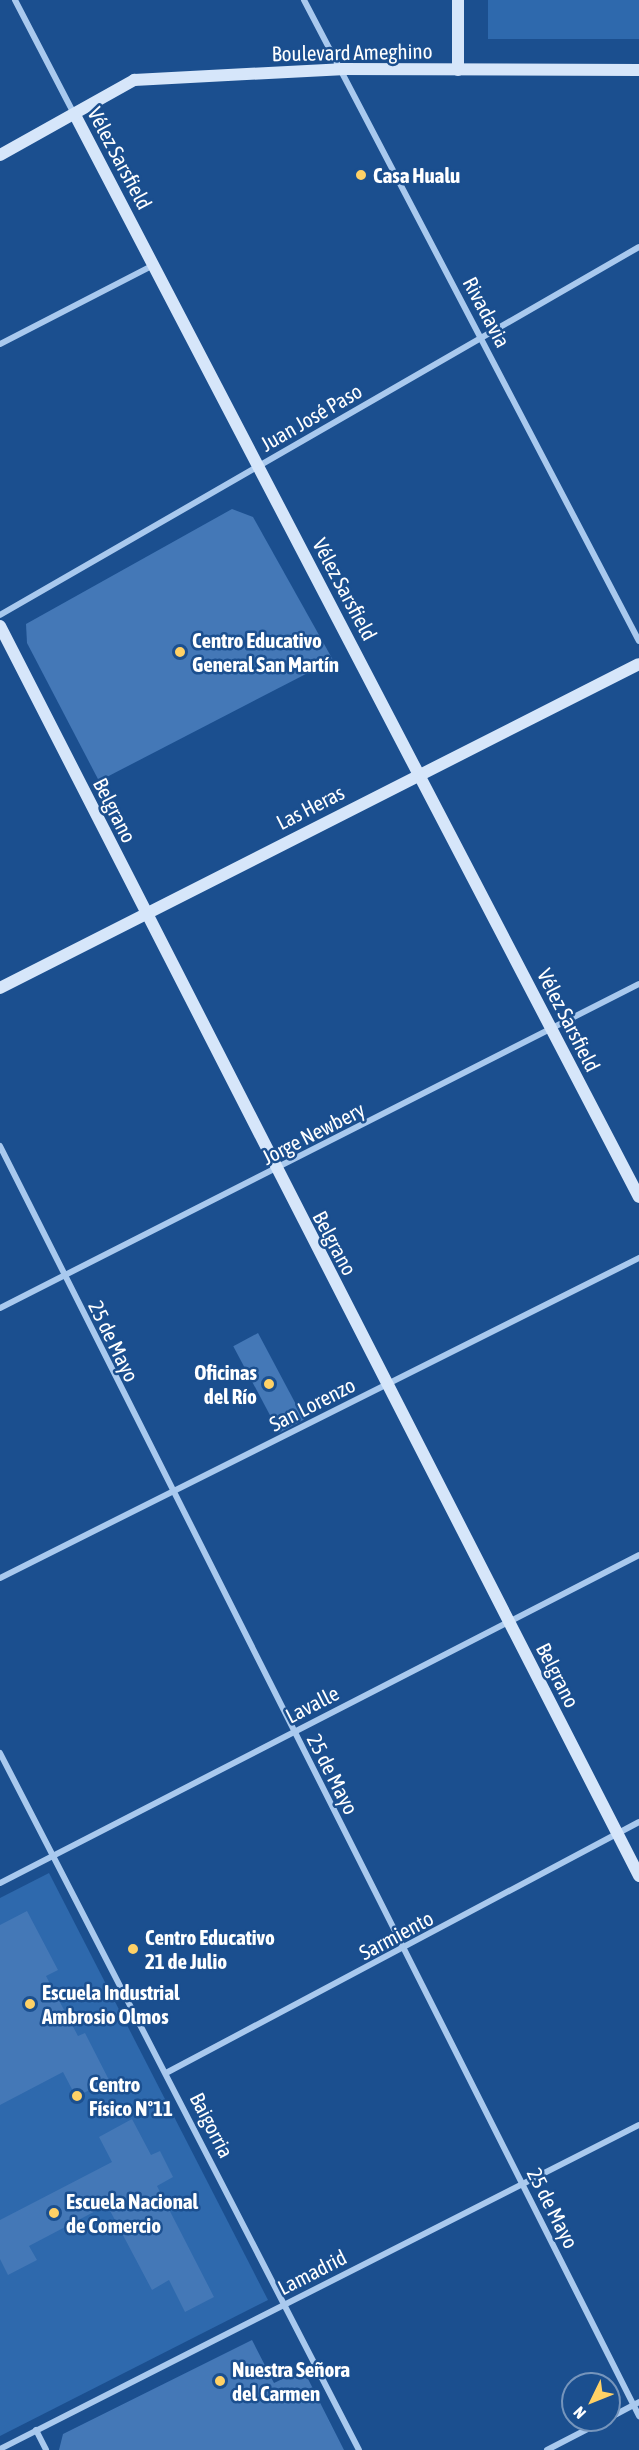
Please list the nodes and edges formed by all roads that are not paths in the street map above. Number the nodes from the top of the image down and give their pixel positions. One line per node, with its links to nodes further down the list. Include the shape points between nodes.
1 (15, 0): 7 (street, Vélez Sarsfield)
2 (304, 0): 4 (street, Rivadavia)
3 (458, 0): 5 (main road)
4 (341, 69): 5 (main road, Boulevard Ameghino); 7 (main road, Boulevard Ameghino, via 134,80); 11 (street, Rivadavia)
5 (458, 70): 6 (main road, Boulevard Ameghino)
6 (639, 70)
7 (75, 115): 8 (main road, Boulevard Ameghino); 10 (main road, Vélez Sarsfield)
8 (0, 155)
9 (639, 247): 11 (street, Juan José Paso)
10 (154, 265): 12 (street); 13 (main road, Vélez Sarsfield)
11 (481, 337): 13 (street, Juan José Paso); 16 (street, Rivadavia)
12 (0, 344)
13 (258, 466): 14 (street, Juan José Paso); 18 (main road, Vélez Sarsfield)
14 (0, 615)
15 (0, 626): 19 (main road, Belgrano)
16 (639, 641)
17 (639, 664): 18 (main road, Las Heras)
18 (419, 772): 19 (main road, Las Heras); 22 (main road, Vélez Sarsfield)
19 (145, 914): 21 (main road, Las Heras); 24 (main road, Belgrano)
20 (639, 984): 22 (street, Jorge Newbery)
21 (0, 988)
22 (551, 1029): 24 (street, Jorge Newbery); 25 (main road, Vélez Sarsfield)
23 (0, 1146): 27 (street, 25 de Mayo)
24 (275, 1171): 27 (street, Jorge Newbery); 29 (main road, Belgrano)
25 (639, 1197)
26 (639, 1258): 29 (street, San Lorenzo)
27 (63, 1276): 28 (street, Jorge Newbery); 30 (street, 25 de Mayo)
28 (0, 1308)
29 (387, 1385): 30 (street, San Lorenzo); 33 (main road, Belgrano)
30 (172, 1494): 32 (street, San Lorenzo); 34 (street, 25 de Mayo)
31 (639, 1554): 33 (street, Lavalle)
32 (0, 1578)
33 (510, 1622): 34 (street, Lavalle); 37 (main road, Belgrano)
34 (293, 1732): 38 (street, Lavalle); 41 (street, 25 de Mayo)
35 (0, 1753): 38 (street, Baigorria)
36 (639, 1822): 37 (street, Sarmiento)
37 (617, 1834): 39 (main road, Belgrano); 41 (street, Sarmiento)
38 (53, 1856): 40 (street, Lavalle); 42 (street, Baigorria)
39 (639, 1876)
40 (0, 1883)
41 (403, 1950): 42 (street, Sarmiento); 44 (street, 25 de Mayo)
42 (166, 2073): 45 (street, Baigorria)
43 (639, 2125): 44 (street, Lamadrid)
44 (523, 2184): 45 (street, Lamadrid); 46 (street, 25 de Mayo)
45 (285, 2304): 49 (street, Lamadrid); 53 (street, Baigorria)
46 (636, 2404): 47 (street); 48 (street, 25 de Mayo)
47 (621, 2412)
48 (639, 2416)
49 (36, 2430): 51 (street, Lamadrid); 52 (street)
50 (582, 2432): 54 (street)
51 (0, 2449)
52 (46, 2450)
53 (359, 2450)
54 (547, 2450)

